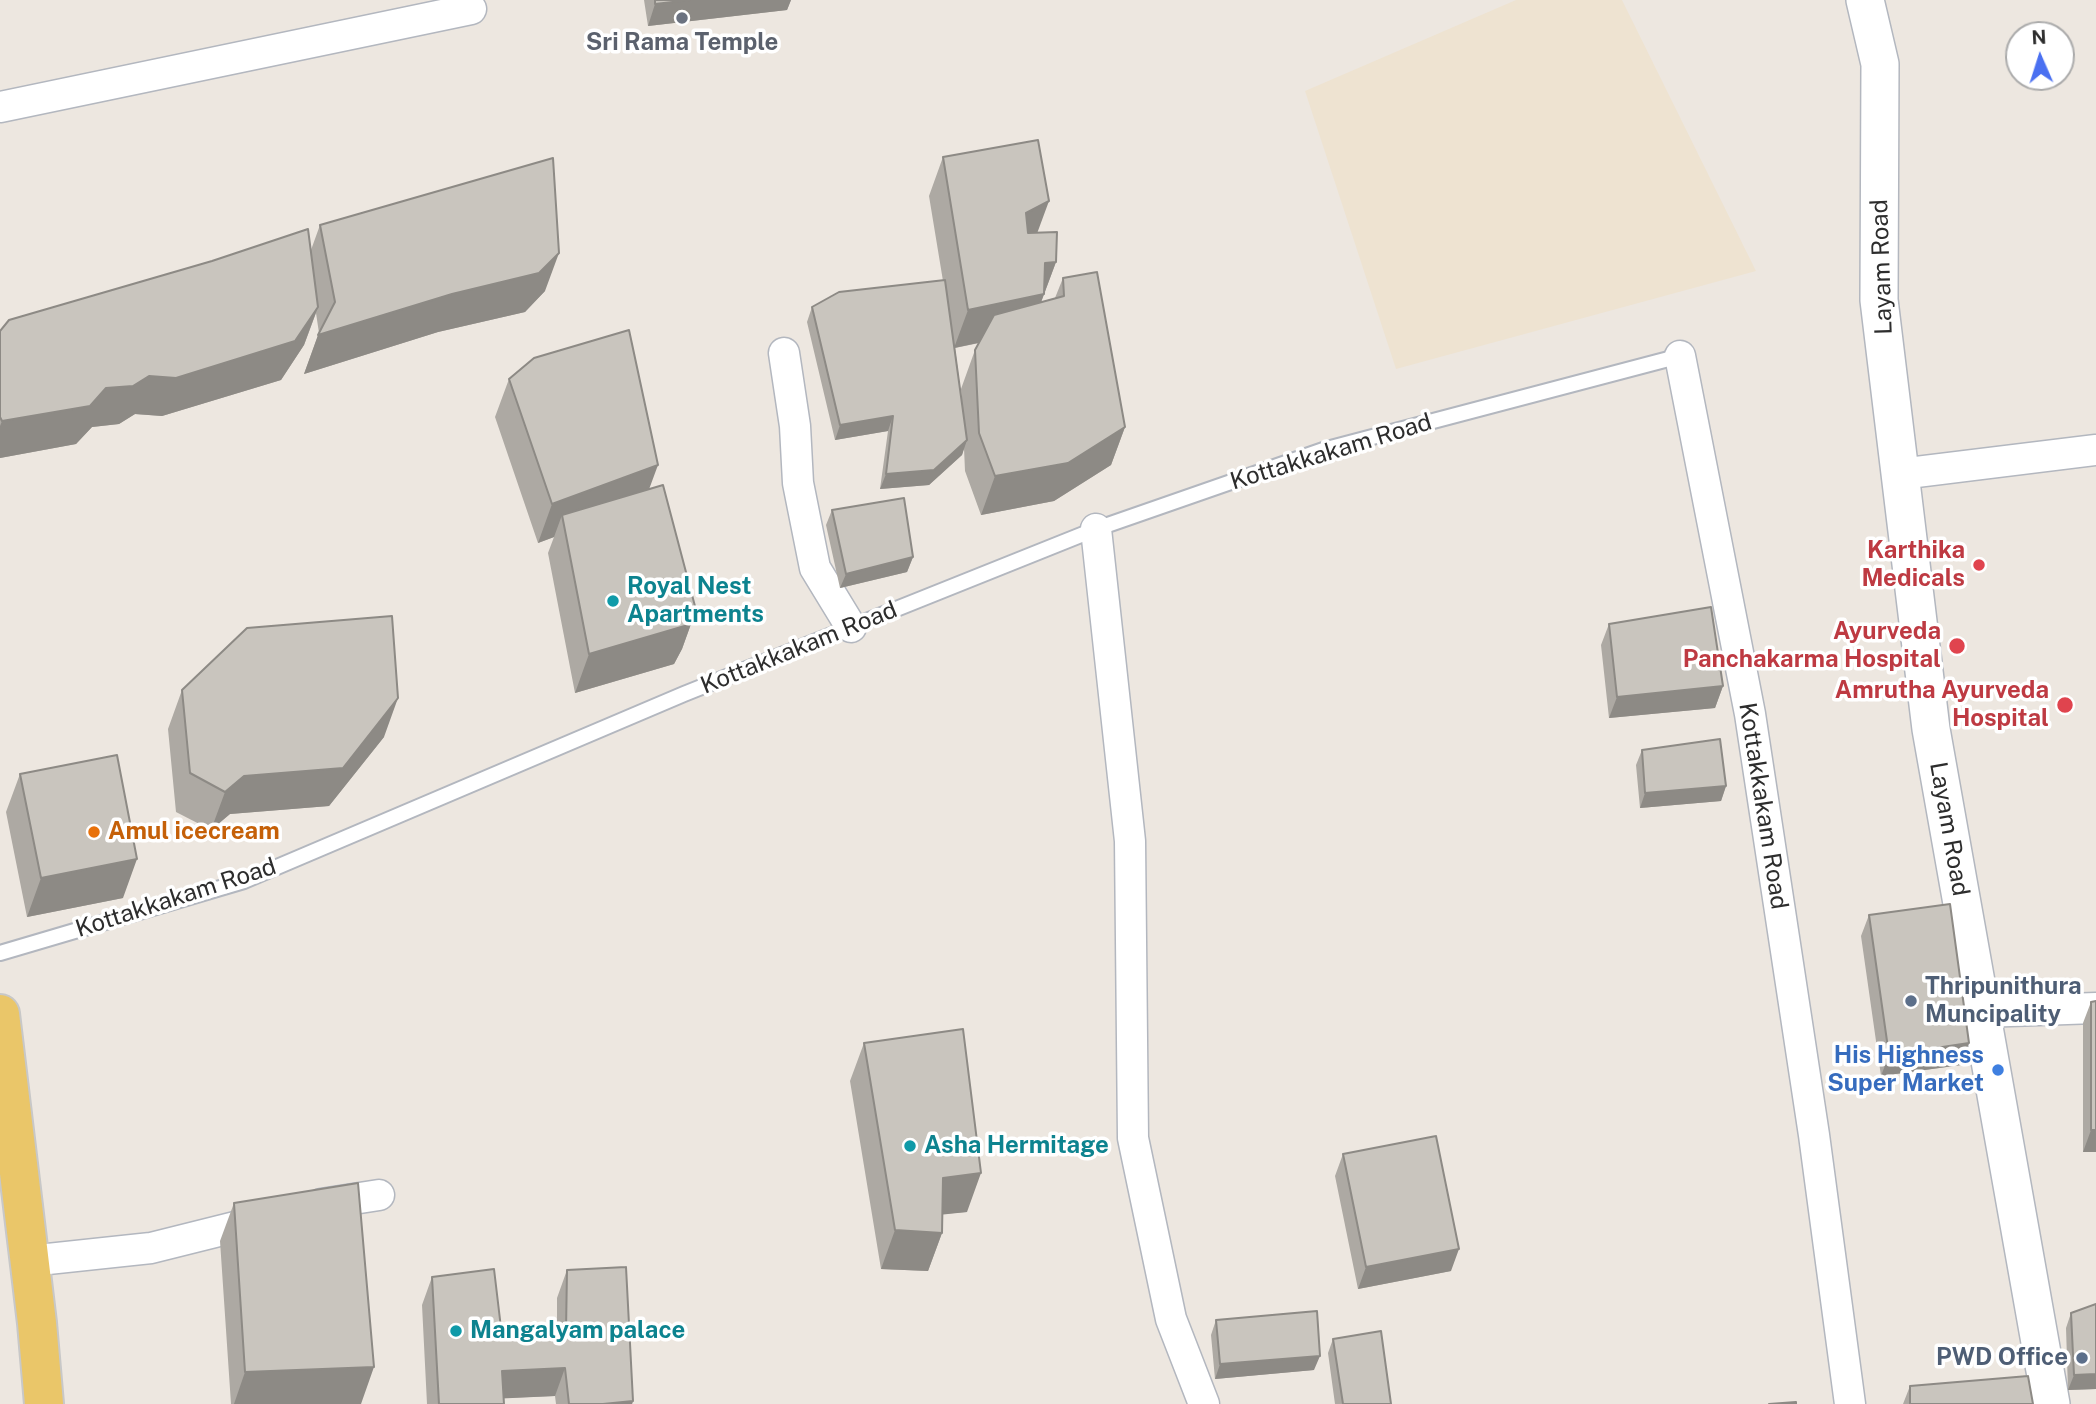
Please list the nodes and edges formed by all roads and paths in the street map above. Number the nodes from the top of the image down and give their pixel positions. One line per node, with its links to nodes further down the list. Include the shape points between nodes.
1 (1865, 0): 7 (street, Layam Road, via 1880,64 1879,300)
2 (471, 9): 3 (street)
3 (0, 107)
4 (785, 354): 9 (street, via 799,483 816,568)
5 (1680, 356): 8 (lane, Kottakkakam Road, via 1324,450); 19 (street, Kottakkakam Road, via 1750,714)
6 (2096, 450): 7 (street)
7 (1900, 474): 12 (street, Layam Road, via 1931,729)
8 (1096, 528): 9 (lane, Kottakkakam Road); 18 (street, via 1130,841 1133,1138 1171,1319)
9 (851, 627): 10 (lane, Kottakkakam Road, via 244,881)
10 (0, 953)
11 (2096, 1008): 12 (street)
12 (1982, 1012): 20 (street, Layam Road)
13 (0, 1014): 14 (main road)
14 (3, 1061): 16 (main road)
15 (379, 1195): 16 (street, via 327,1202 151,1248)
16 (29, 1261): 17 (main road)
17 (44, 1404)
18 (1203, 1404)
19 (1850, 1404)
20 (2051, 1404)

